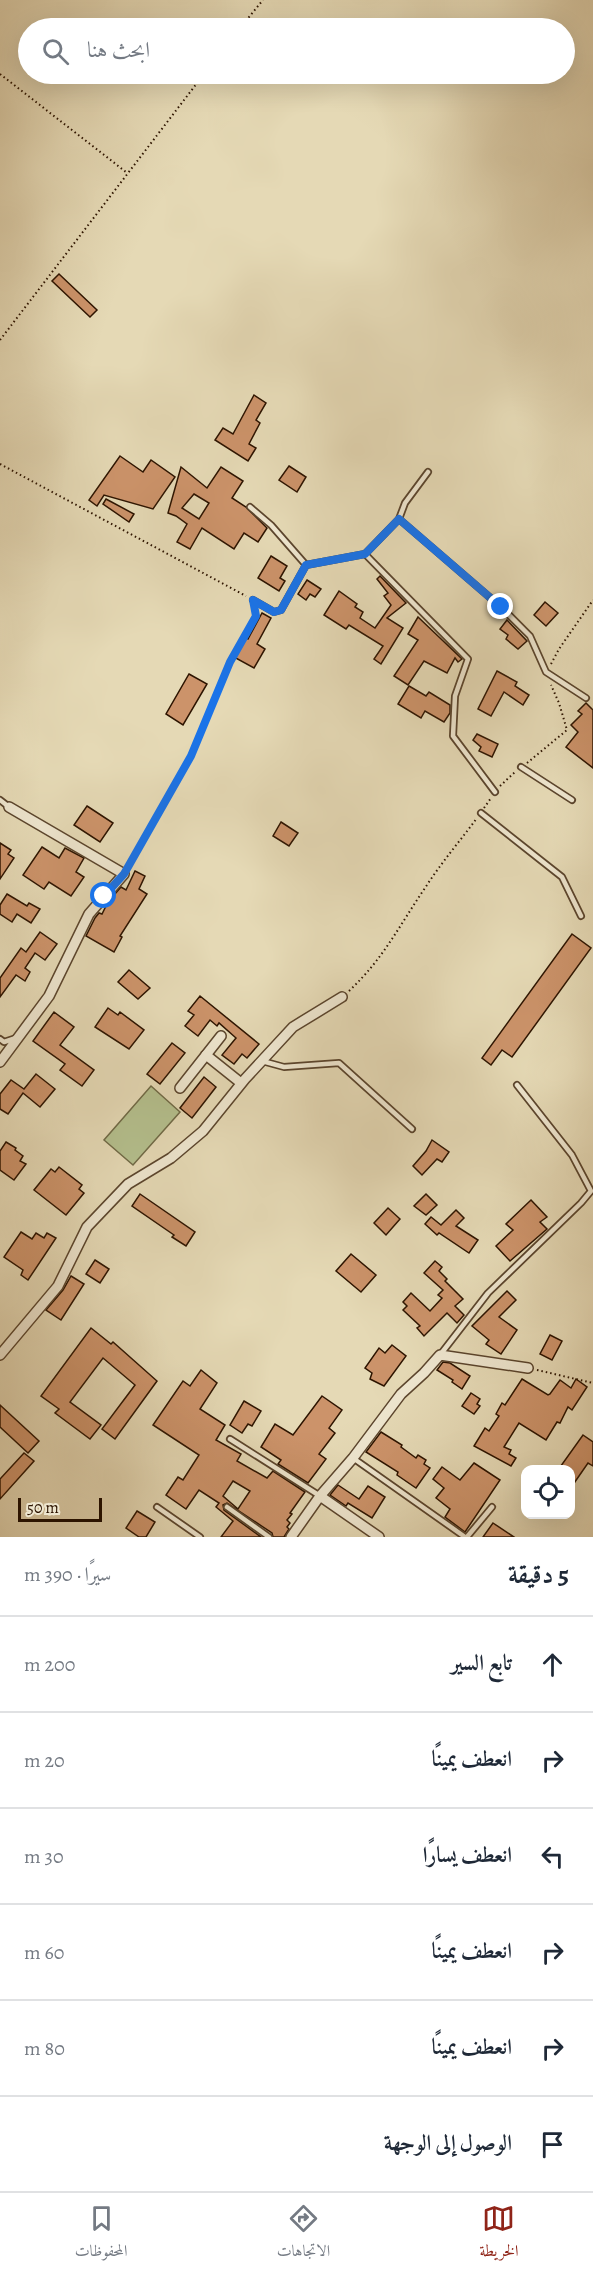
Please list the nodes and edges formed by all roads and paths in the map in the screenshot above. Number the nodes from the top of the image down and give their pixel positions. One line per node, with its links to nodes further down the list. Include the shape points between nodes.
1 (263, 0): 2 (path)
2 (248, 18)
3 (0, 74): 5 (path)
4 (196, 84): 5 (path)
5 (127, 172): 6 (path)
6 (0, 340)
7 (0, 464): 13 (path)
8 (428, 472): 10 (lane, via 405,503)
9 (250, 507): 12 (lane)
10 (399, 519): 11 (lane); 15 (lane, via 530,636)
11 (365, 554): 12 (lane); 18 (lane, via 468,659 455,696 453,736)
12 (306, 565): 13 (lane, via 281,610 274,612)
13 (253, 600): 23 (path, via 256,616 230,662 191,756)
14 (593, 600): 15 (path)
15 (546, 672): 16 (lane); 17 (path, via 567,730)
16 (586, 698)
17 (521, 767): 18 (path); 20 (lane)
18 (495, 792): 22 (path)
19 (0, 800): 21 (lane)
20 (573, 800)
21 (9, 807): 23 (street)
22 (481, 813): 24 (lane, via 562,877); 25 (path, via 425,887 368,973)
23 (124, 874): 27 (street, via 89,914 49,996)
24 (581, 916)
25 (342, 997): 30 (street, via 293,1027)
26 (221, 1036): 29 (street)
27 (18, 1038): 28 (lane, via 4,1042); 31 (street)
28 (0, 1039)
29 (206, 1055): 32 (street); 34 (street)
30 (261, 1061): 32 (street); 35 (lane, via 284,1067 339,1063)
31 (0, 1062)
32 (242, 1083): 36 (street, via 203,1131 171,1158 128,1184 87,1227 58,1286)
33 (517, 1085): 37 (lane, via 572,1155 591,1191 488,1293)
34 (180, 1088)
35 (412, 1129)
36 (0, 1355)
37 (440, 1355): 38 (street); 41 (street, via 401,1394)
38 (528, 1368): 39 (path)
39 (593, 1383)
40 (230, 1439): 42 (lane)
41 (353, 1458): 42 (street); 50 (lane)
42 (320, 1496): 48 (street); 49 (street)
43 (157, 1507): 46 (lane)
44 (227, 1507): 47 (lane)
45 (492, 1507): 50 (lane)
46 (200, 1537)
47 (269, 1537)
48 (291, 1537)
49 (379, 1537)
50 (466, 1537)

